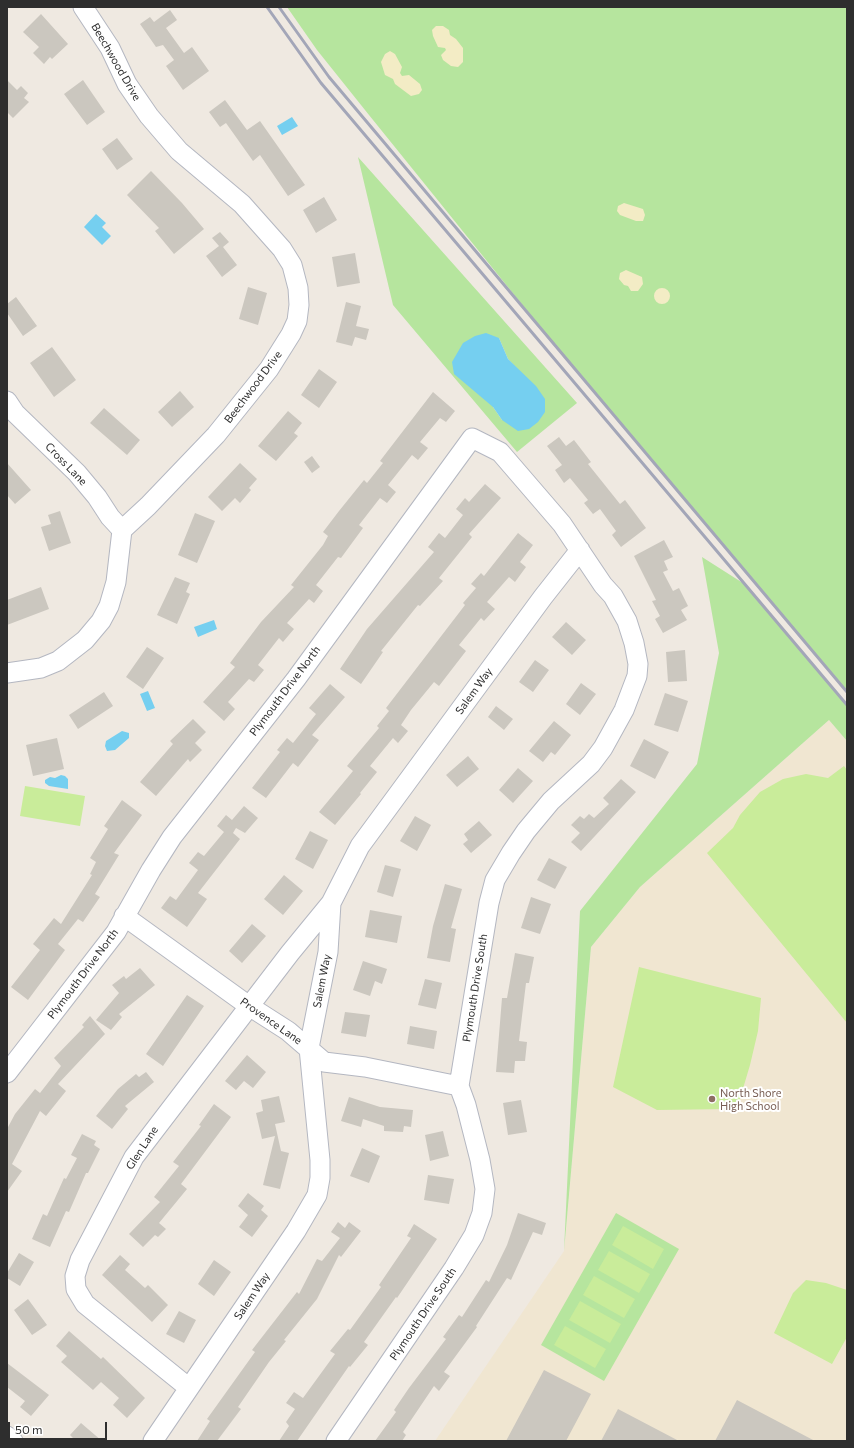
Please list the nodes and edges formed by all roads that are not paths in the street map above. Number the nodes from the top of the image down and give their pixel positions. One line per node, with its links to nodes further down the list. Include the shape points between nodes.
1 (83, 7): 3 (street, Beechwood Drive, via 110,48 127,84 149,116 179,151 242,204 264,228 292,265 298,288 297,321 292,334 269,369 216,435)
2 (7, 401): 3 (street, Cross Lane, via 15,413 77,473)
3 (122, 530): 5 (street, via 116,582 109,606 101,621 85,640 58,661 41,668)
4 (580, 550): 6 (street, Salem Way, via 360,846); 7 (street, Plymouth Drive North, via 562,524 500,452 472,438 296,679 172,837); 11 (street, Plymouth Drive South, via 613,596 627,621 638,664 637,676 624,710 603,748 591,764 552,801 526,831 495,880)
5 (7, 673)
6 (331, 903): 8 (street, Glen Lane); 9 (street, Salem Way, via 328,952)
7 (124, 916): 8 (street, Provence Lane); 10 (street, Plymouth Drive North, via 116,932)
8 (249, 1006): 9 (street, Provence Lane); 12 (street, Glen Lane, via 134,1157 80,1260 75,1276 76,1289 86,1304)
9 (309, 1048): 11 (street, Provence Lane, via 324,1062 365,1067); 12 (street, Salem Way, via 320,1160 317,1195 296,1231)
10 (7, 1073)
11 (459, 1086): 16 (street, Plymouth Drive South, via 480,1160 485,1189 482,1213 474,1235 454,1268)
12 (189, 1388): 15 (street, Salem Way)
13 (7, 1436): 14 (street)
14 (14, 1441)
15 (153, 1441)
16 (336, 1441)

